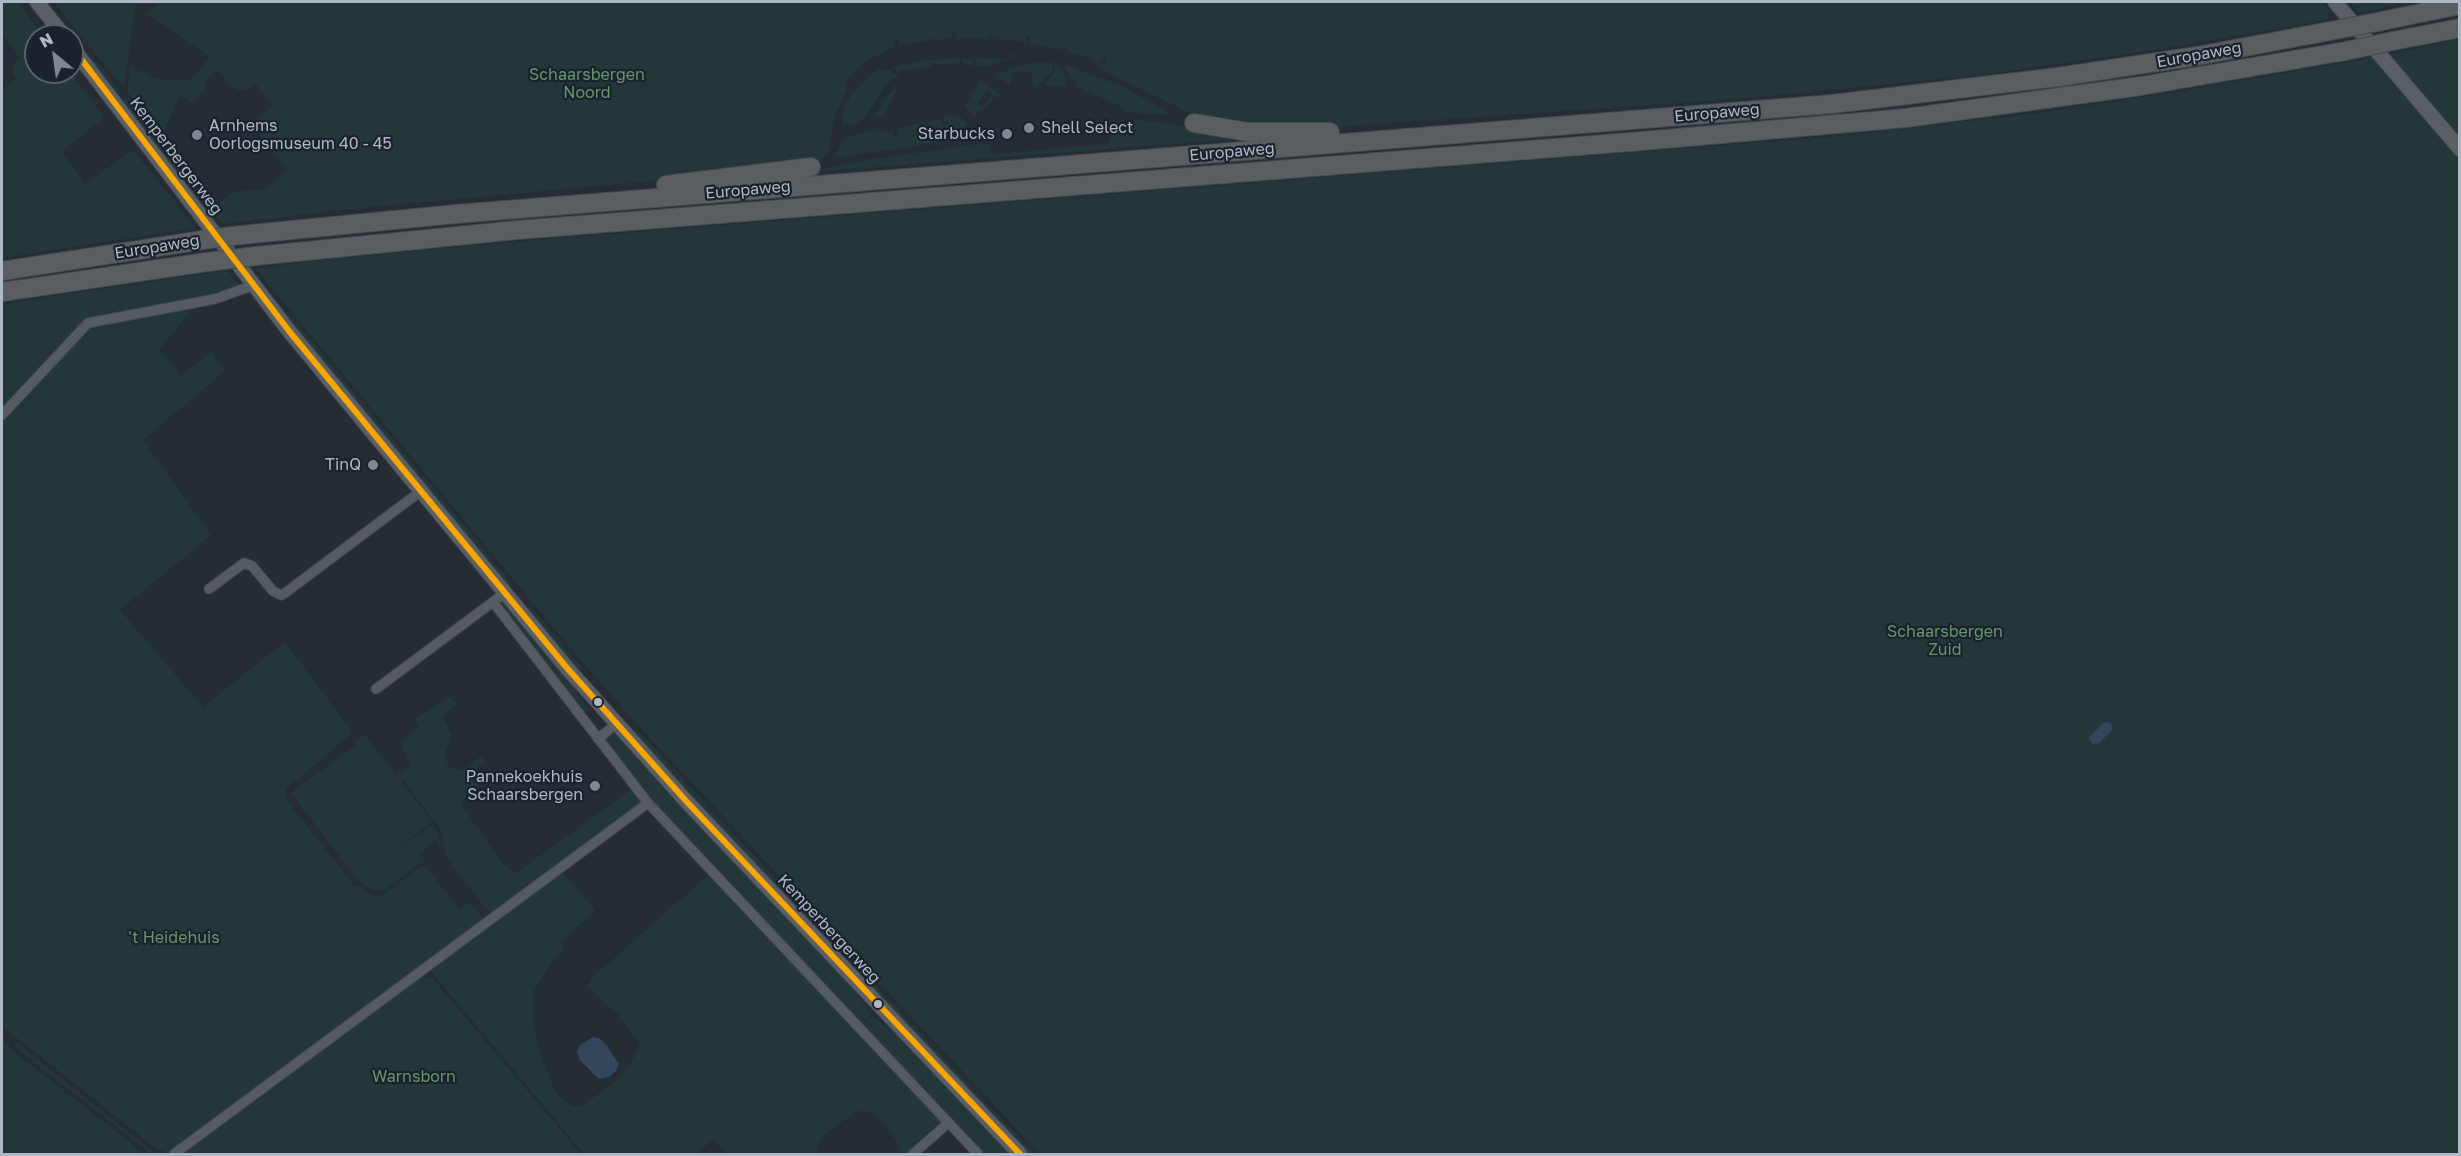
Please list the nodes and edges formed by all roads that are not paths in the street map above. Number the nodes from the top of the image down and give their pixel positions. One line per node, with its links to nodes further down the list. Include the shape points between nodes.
1 (37, 2): 4 (main road)
2 (2335, 2): 9 (main road)
3 (2460, 5): 8 (highway, Europaweg, bridge, via 2197,56 1942,92)
4 (54, 24)
5 (2460, 28): 14 (highway, Europaweg, bridge, via 2141,86 1906,118 517,230 256,256)
6 (84, 63): 13 (main road, Kemperbergerweg)
7 (1194, 123): 8 (highway, via 1248,132 1301,133 1459,125)
8 (1548, 126): 11 (highway, Europaweg)
9 (2460, 149)
10 (811, 167): 11 (highway, via 553,195)
11 (456, 214): 12 (highway, Europaweg, bridge, via 192,241)
12 (2, 271)
13 (254, 285): 15 (street, via 215,298 88,323); 16 (main road, Kemperbergerweg)
14 (2, 292)
15 (2, 415)
16 (421, 491): 17 (street, via 285,593 273,591 252,566 244,563); 18 (main road, Kemperbergerweg)
17 (209, 589)
18 (505, 593): 19 (street); 21 (main road, Kemperbergerweg)
19 (493, 602): 20 (street); 22 (street)
20 (375, 689)
21 (616, 724): 22 (street); 28 (main road, Kemperbergerweg)
22 (598, 739): 23 (street)
23 (648, 803): 24 (street); 25 (street)
24 (947, 1124): 26 (street); 27 (street)
25 (174, 1154)
26 (913, 1155)
27 (978, 1155)
28 (1020, 1155)

